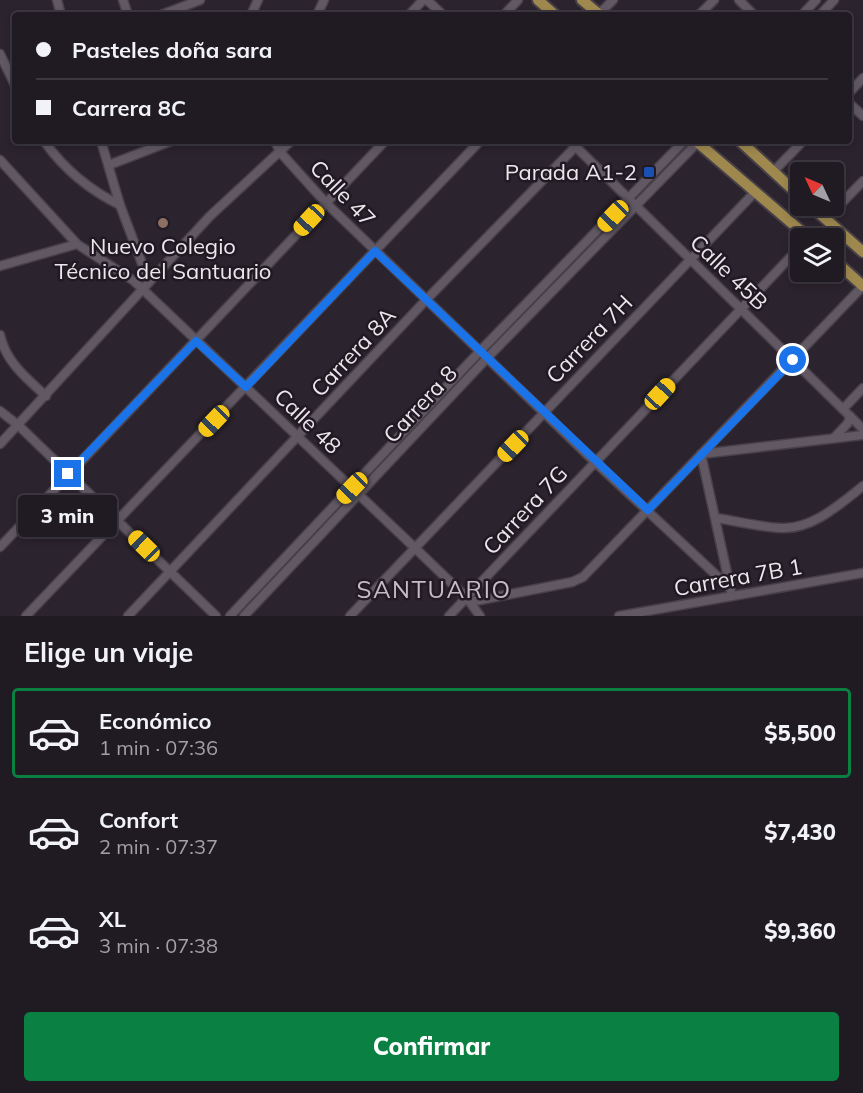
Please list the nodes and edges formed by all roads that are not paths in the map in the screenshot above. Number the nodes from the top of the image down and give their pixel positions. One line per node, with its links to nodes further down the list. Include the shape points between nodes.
1 (200, 0): 11 (street)
2 (425, 0): 12 (street); 13 (street)
3 (518, 0): 14 (street)
4 (538, 0): 15 (main road)
5 (582, 0): 16 (main road)
6 (613, 0): 17 (street)
7 (714, 0): 18 (street)
8 (739, 0): 19 (street)
9 (816, 0): 20 (street)
10 (834, 0): 21 (street)
11 (169, 12)
12 (412, 12)
13 (439, 12)
14 (507, 12)
15 (552, 12)
16 (596, 12)
17 (603, 12)
18 (702, 12)
19 (751, 12)
20 (805, 12)
21 (823, 12)
22 (0, 54): 24 (street)
23 (863, 78): 25 (street)
24 (12, 79)
25 (852, 90)
26 (852, 106): 27 (street)
27 (863, 116)
28 (46, 144): 51 (street, via 93,192)
29 (102, 144): 44 (street)
30 (162, 144): 44 (street)
31 (276, 144): 42 (street, Calle 47)
32 (288, 144): 42 (street)
33 (382, 144): 50 (street)
34 (477, 144): 57 (street)
35 (574, 144): 66 (street, Carrera 8A)
36 (576, 144): 49 (street, Calle 45B)
37 (681, 144): 49 (street, Carrera 8)
38 (696, 144): 52 (street, Carrera 8)
39 (700, 144): 48 (main road)
40 (743, 144): 45 (main road)
41 (800, 144): 45 (street)
42 (280, 152): 50 (street, Calle 47); 63 (street, via 210,216)
43 (0, 160): 56 (street, Calle 48)
44 (109, 165): 51 (street)
45 (773, 172): 47 (main road)
46 (863, 181): 54 (street)
47 (790, 187)
48 (755, 192): 55 (main road); 60 (street, Carrera 7H)
49 (630, 200): 52 (street, Calle 45B); 70 (street, Carrera 8)
50 (326, 203): 57 (street, Calle 47); 69 (street)
51 (120, 205): 63 (street)
52 (637, 207): 60 (street, Calle 45B); 71 (street, Carrera 8)
53 (823, 216): 54 (main road)
54 (826, 219): 58 (main road)
55 (796, 228)
56 (77, 244): 61 (street); 65 (street, Calle 48)
57 (375, 251): 66 (street, Calle 47); 73 (street)
58 (863, 252)
59 (790, 257): 67 (street, Carrera 7G)
60 (691, 260): 67 (street, Calle 45B); 77 (street, Carrera 7H)
61 (0, 266)
62 (844, 269): 64 (main road)
63 (149, 282): 65 (street)
64 (863, 286): 72 (street)
65 (142, 289): 69 (street, Calle 48); 75 (street)
66 (426, 300): 70 (street, Calle 47); 82 (street, Carrera 8A)
67 (741, 308): 72 (street, Calle 45B); 86 (street, Carrera 7G)
68 (0, 335): 75 (street, via 5,353 19,372)
69 (196, 341): 73 (street, Calle 48); 87 (street)
70 (481, 350): 71 (street, Calle 47); 89 (street, Carrera 8)
71 (488, 357): 77 (street, Calle 47); 90 (street, Carrera 8)
72 (793, 360): 78 (street, Calle 45B); 85 (street)
73 (246, 387): 82 (street, Calle 48); 93 (street)
74 (863, 388): 78 (street)
75 (45, 396): 79 (street)
76 (0, 411): 79 (street)
77 (545, 412): 86 (street, Calle 47); 95 (street, Carrera 7H)
78 (847, 413): 80 (street, Calle 45B); 83 (street, via 848,423)
79 (18, 425): 84 (street); 87 (street)
80 (863, 429)
81 (863, 435): 83 (street)
82 (298, 436): 89 (street, Calle 48); 96 (street, Carrera 8A)
83 (834, 438): 85 (street)
84 (0, 444)
85 (701, 454): 91 (street); 92 (street)
86 (595, 462): 91 (street, Calle 47); 99 (street, Carrera 7G)
87 (68, 474): 93 (street); 94 (street)
88 (863, 486): 92 (street, via 836,508 793,527)
89 (352, 488): 90 (street, Calle 48); 104 (street, Carrera 8)
90 (359, 494): 95 (street, Calle 48); 105 (street, Carrera 8)
91 (648, 510): 98 (street, Calle 47); 99 (street, via 583,577)
92 (716, 518): 98 (street)
93 (117, 521): 96 (street); 101 (street)
94 (0, 547)
95 (415, 548): 99 (street, Calle 48); 106 (street, Carrera 7H)
96 (170, 572): 102 (street, Carrera 8A); 103 (street)
97 (863, 573): 98 (street, Carrera 7B 1)
98 (731, 592): 100 (street, Carrera 7B 1)
99 (468, 600): 107 (street, Carrera 7G); 108 (street, Calle 48)
100 (641, 614): 109 (street, Carrera 7B 1)
101 (26, 616)
102 (128, 616)
103 (216, 616)
104 (230, 616)
105 (244, 616)
106 (350, 616)
107 (450, 616)
108 (480, 616)
109 (619, 616)

